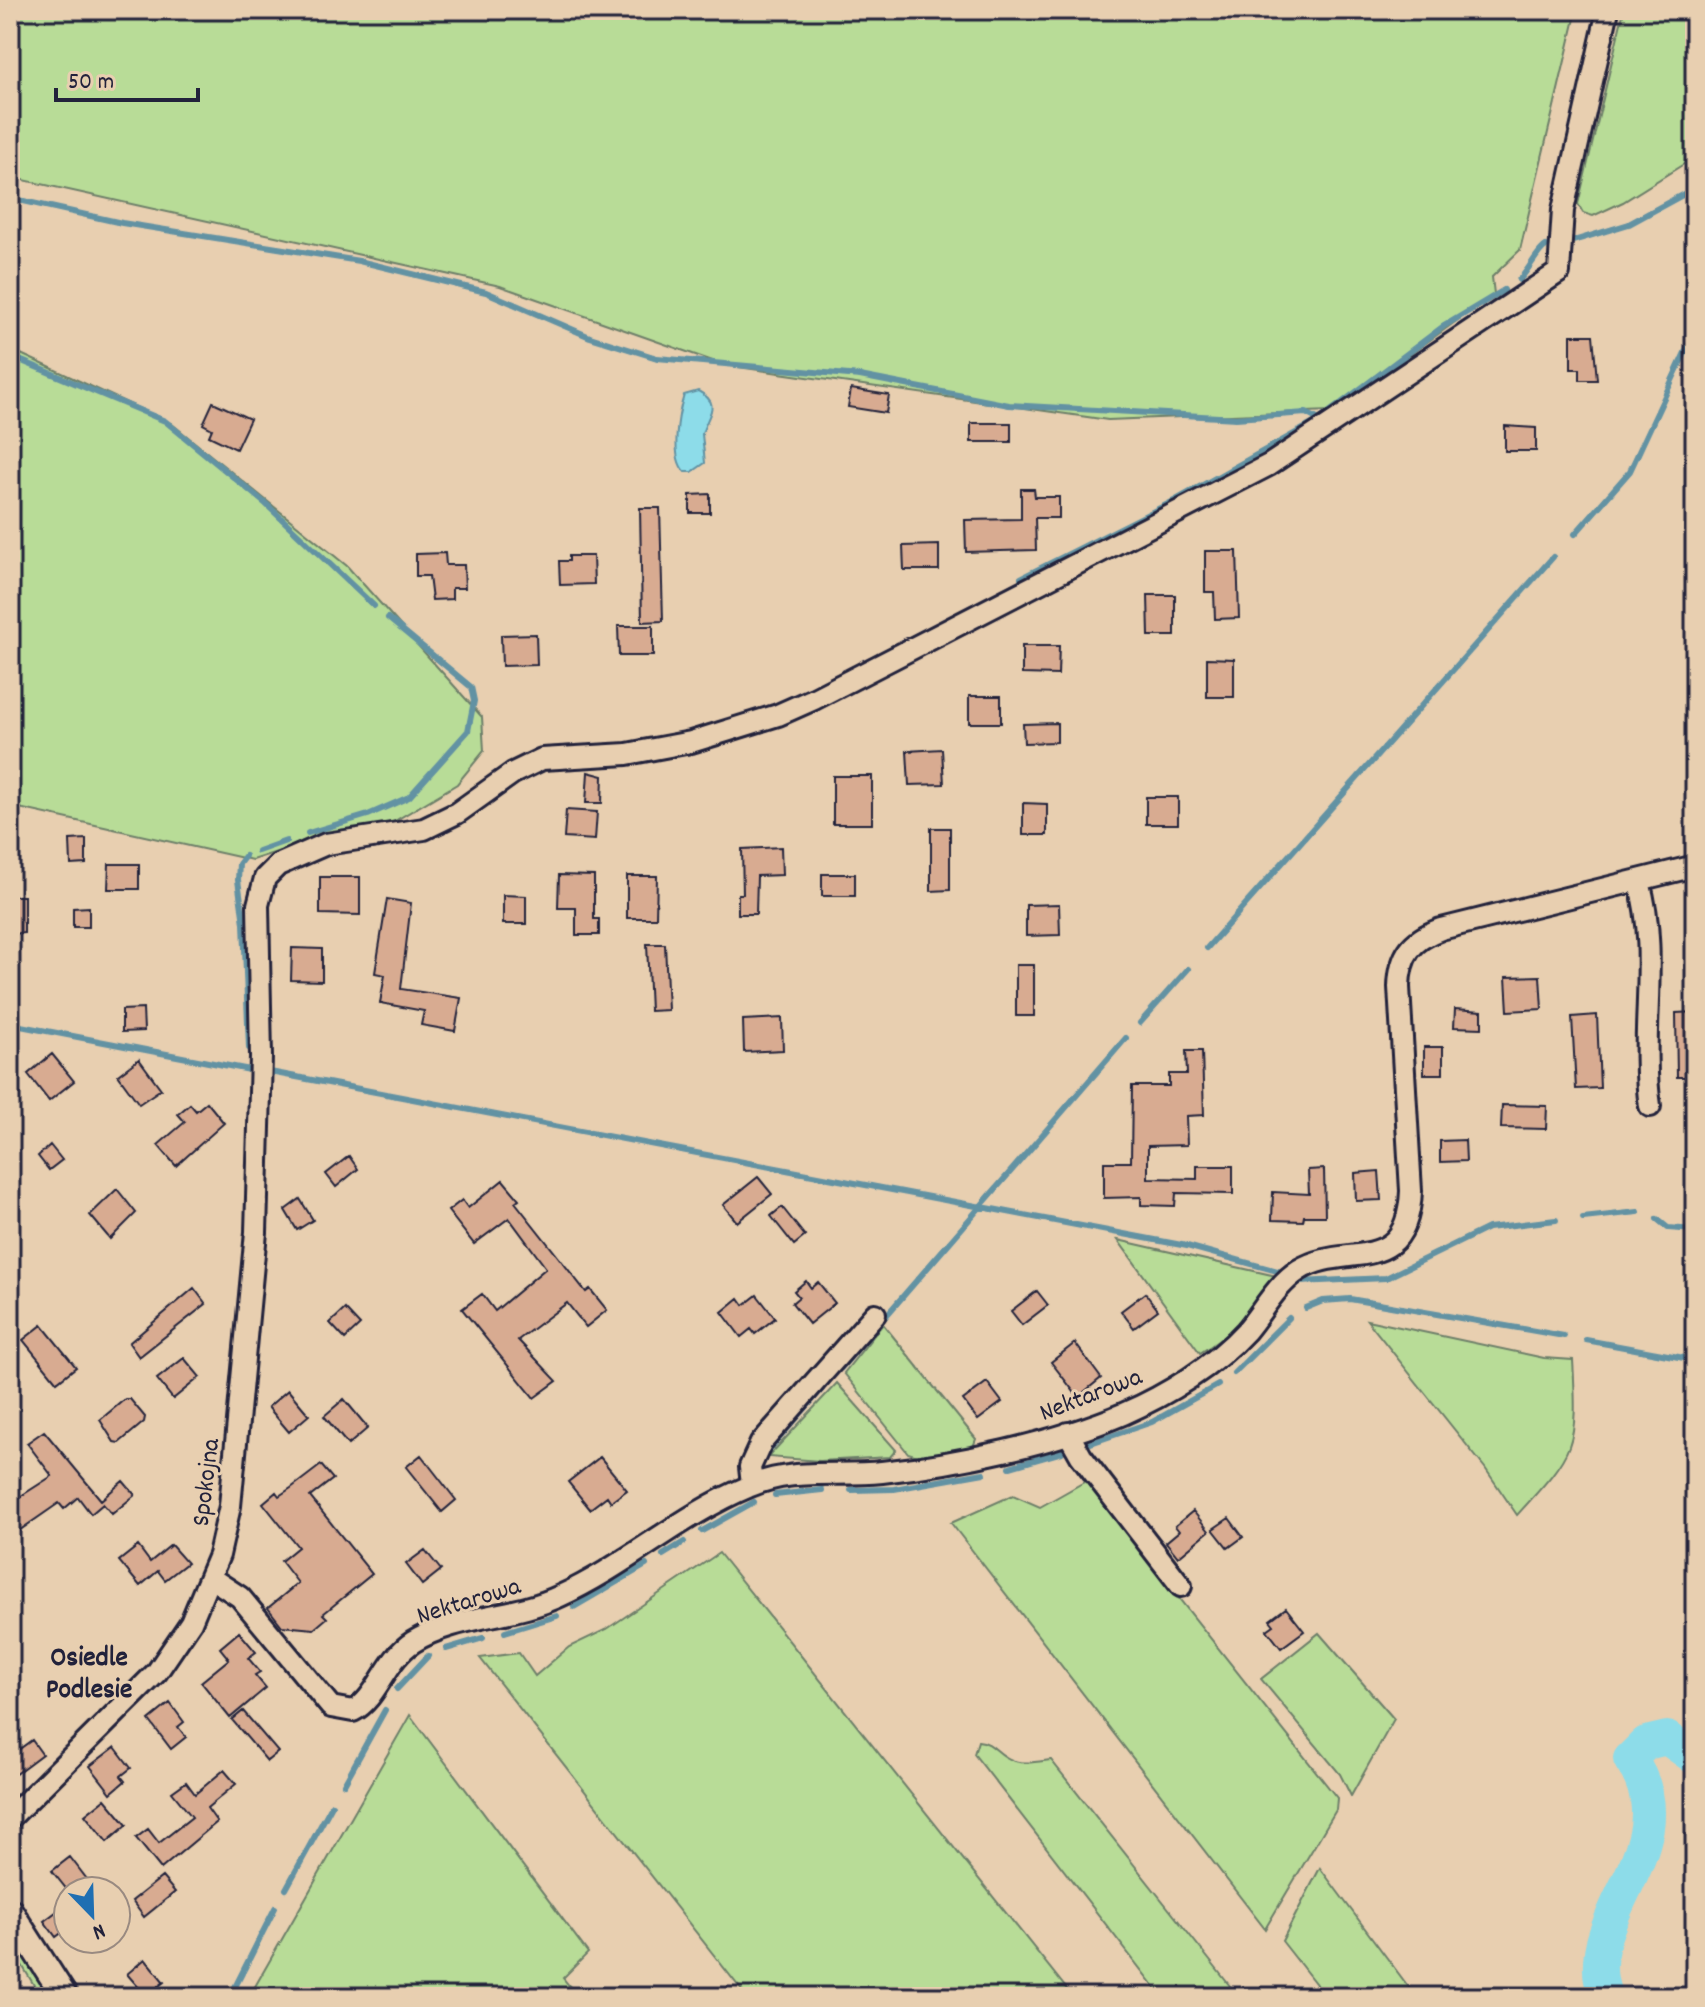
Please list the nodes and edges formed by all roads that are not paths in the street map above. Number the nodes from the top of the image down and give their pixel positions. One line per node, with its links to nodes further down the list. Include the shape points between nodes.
1 (1608, 10): 8 (street, Spokojna, via 1563,210 1559,272 1269,465 778,715 691,742 627,754 542,759 424,829 326,844 286,860 265,878 258,905 261,1076 249,1323 230,1506)
2 (1695, 866): 3 (street)
3 (1639, 882): 4 (street, via 1646,914); 6 (street, Nektarowa, via 1441,929 1408,949 1399,987 1410,1214 1403,1232 1377,1251 1306,1266 1282,1285 1236,1341 1195,1372 1140,1406)
4 (1650, 1106)
5 (875, 1314): 7 (street, via 761,1443 750,1467)
6 (1068, 1433): 7 (street, Nektarowa, via 893,1470 801,1473); 9 (street)
7 (752, 1485): 8 (street, Nektarowa, via 561,1596 420,1638 392,1660 365,1702 353,1711 331,1707 240,1597)
8 (211, 1578): 10 (street, Spokojna, via 185,1632 149,1682)
9 (1181, 1586)
10 (10, 1818)
11 (10, 1911): 12 (main road)
12 (65, 1997)

